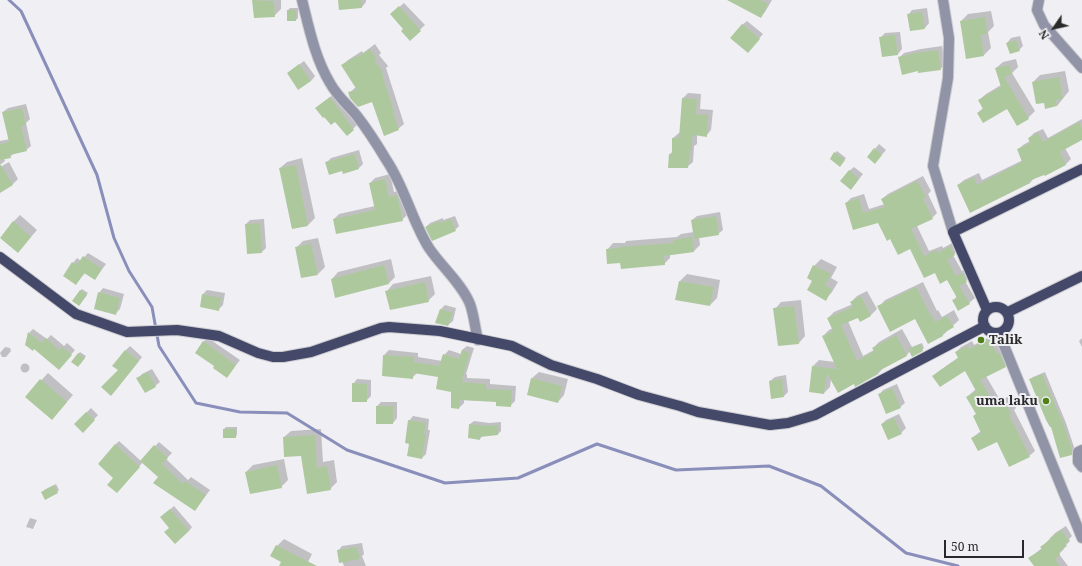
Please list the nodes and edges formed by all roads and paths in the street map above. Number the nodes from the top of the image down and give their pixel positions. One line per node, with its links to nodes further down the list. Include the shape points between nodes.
1 (302, 0): 13 (street, via 322,68 339,97 357,116 388,162 429,249 470,304)
2 (943, 0): 6 (street, via 949,38 948,78 933,166)
3 (1039, 0): 4 (street, via 1037,10 1044,25)
4 (1082, 68)
5 (1082, 169): 6 (main road)
6 (953, 232): 9 (main road)
7 (0, 257): 13 (main road, via 76,314 127,332 177,330 219,336 258,353 278,357 311,352 381,328 440,331)
8 (1082, 276): 10 (main road)
9 (987, 310): 10 (main road, via 1000,307); 11 (main road, via 983,318)
10 (1008, 312): 12 (main road, via 1010,323)
11 (985, 326): 12 (main road, via 990,332); 13 (main road, via 814,415 770,426 698,412 552,365 512,346)
12 (999, 333): 16 (street)
13 (478, 340)
14 (1082, 450): 15 (street, via 1078,452 1078,462)
15 (1082, 467)
16 (1082, 538)

